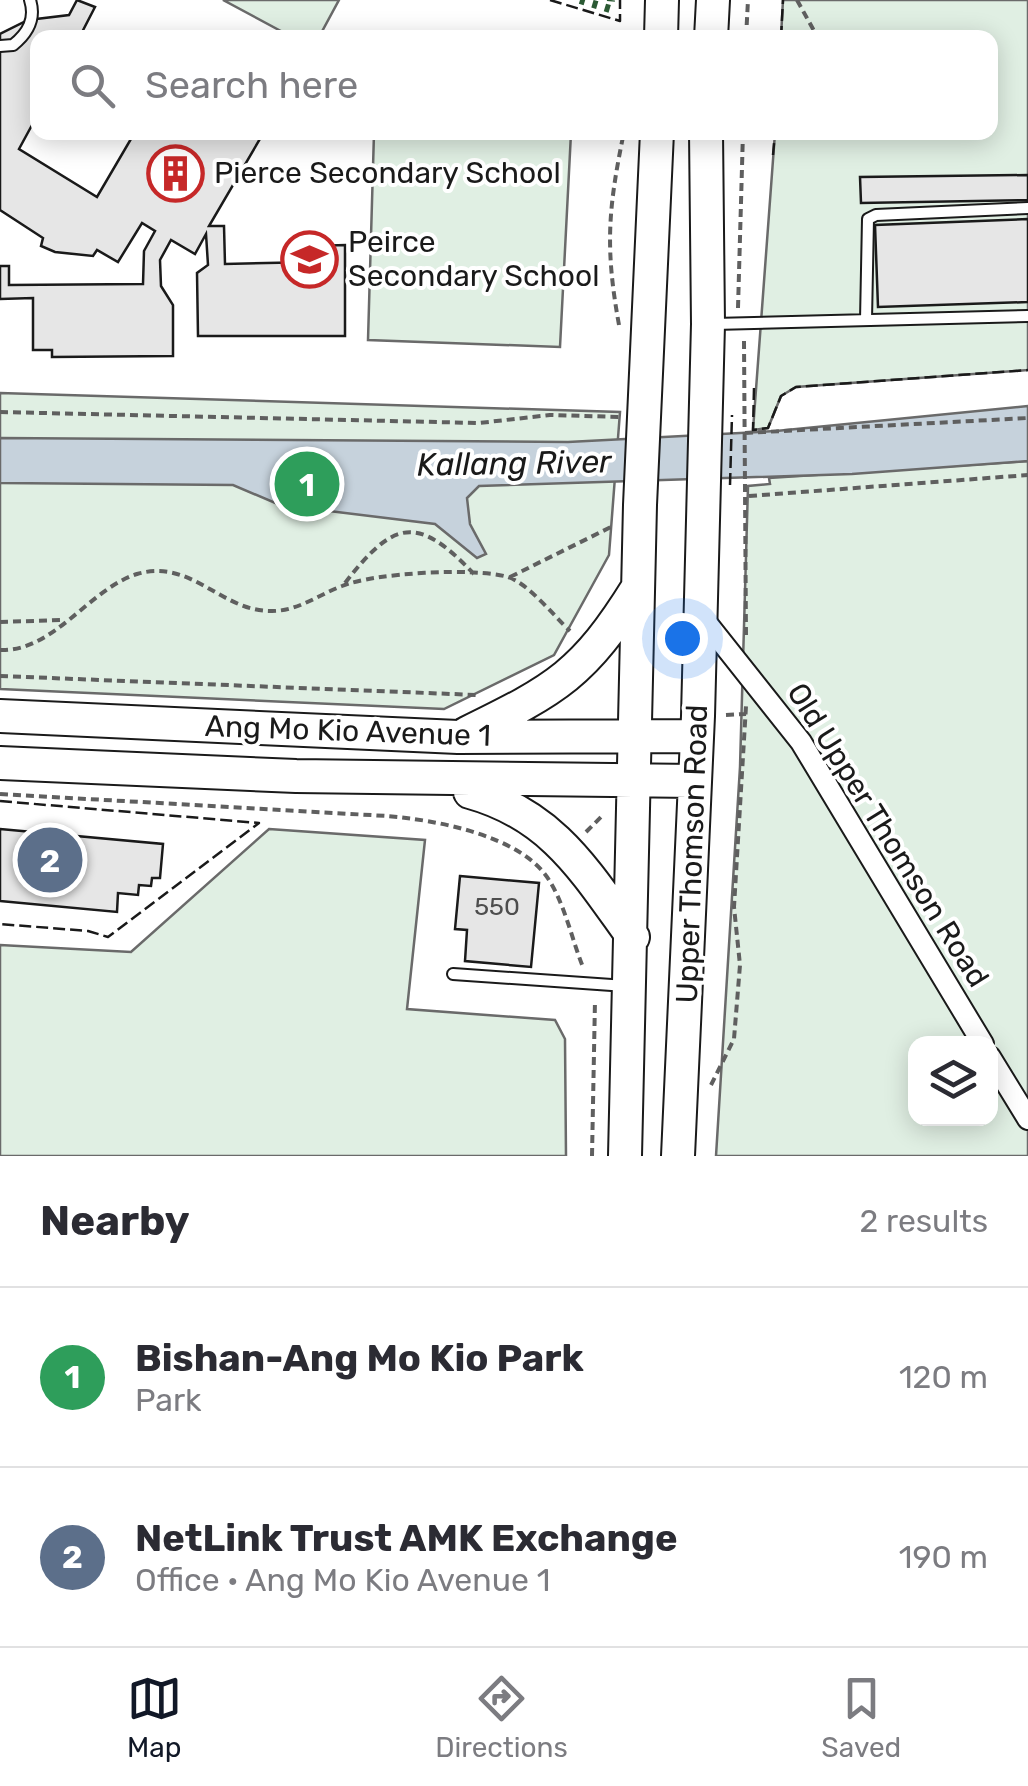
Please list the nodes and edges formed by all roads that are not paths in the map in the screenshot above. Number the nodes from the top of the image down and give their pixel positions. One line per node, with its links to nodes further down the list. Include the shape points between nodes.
1 (30, 0): 6 (lane, via 28,29 13,45)
2 (662, 0): 4 (main road)
3 (714, 0): 5 (main road)
4 (661, 30)
5 (712, 30)
6 (0, 46)
7 (656, 140): 13 (main road, Upper Thomson Road, via 634,432 642,490)
8 (707, 140): 12 (main road, Upper Thomson Road)
9 (1028, 208): 11 (lane, via 868,219)
10 (1028, 316): 11 (lane)
11 (866, 320): 12 (lane)
12 (723, 324): 14 (main road, Upper Thomson Road, via 704,432)
13 (638, 587): 16 (main road, Upper Thomson Road); 18 (main road, via 610,634 572,673 544,695)
14 (700, 614): 17 (main road, Upper Thomson Road); 26 (street, Old Upper Thomson Road, via 801,742)
15 (0, 716): 18 (main road, Ang Mo Kio Avenue 1)
16 (636, 736): 17 (main road, Ang Mo Kio Avenue 1); 18 (main road, Ang Mo Kio Avenue 1); 22 (main road, Upper Thomson Road)
17 (697, 736): 21 (main road, Upper Thomson Road)
18 (458, 737)
19 (0, 763): 20 (main road, Ang Mo Kio Avenue 1)
20 (427, 780): 22 (main road, Ang Mo Kio Avenue 1); 23 (main road, via 511,803 562,842)
21 (695, 780): 22 (main road, Ang Mo Kio Avenue 1); 30 (main road, Upper Thomson Road)
22 (634, 781): 23 (main road, Upper Thomson Road)
23 (633, 937): 25 (main road, Upper Thomson Road)
24 (453, 974): 25 (lane)
25 (632, 987): 29 (main road, Upper Thomson Road)
26 (978, 1036)
27 (998, 1069): 28 (street)
28 (1028, 1119)
29 (625, 1156)
30 (678, 1156)

